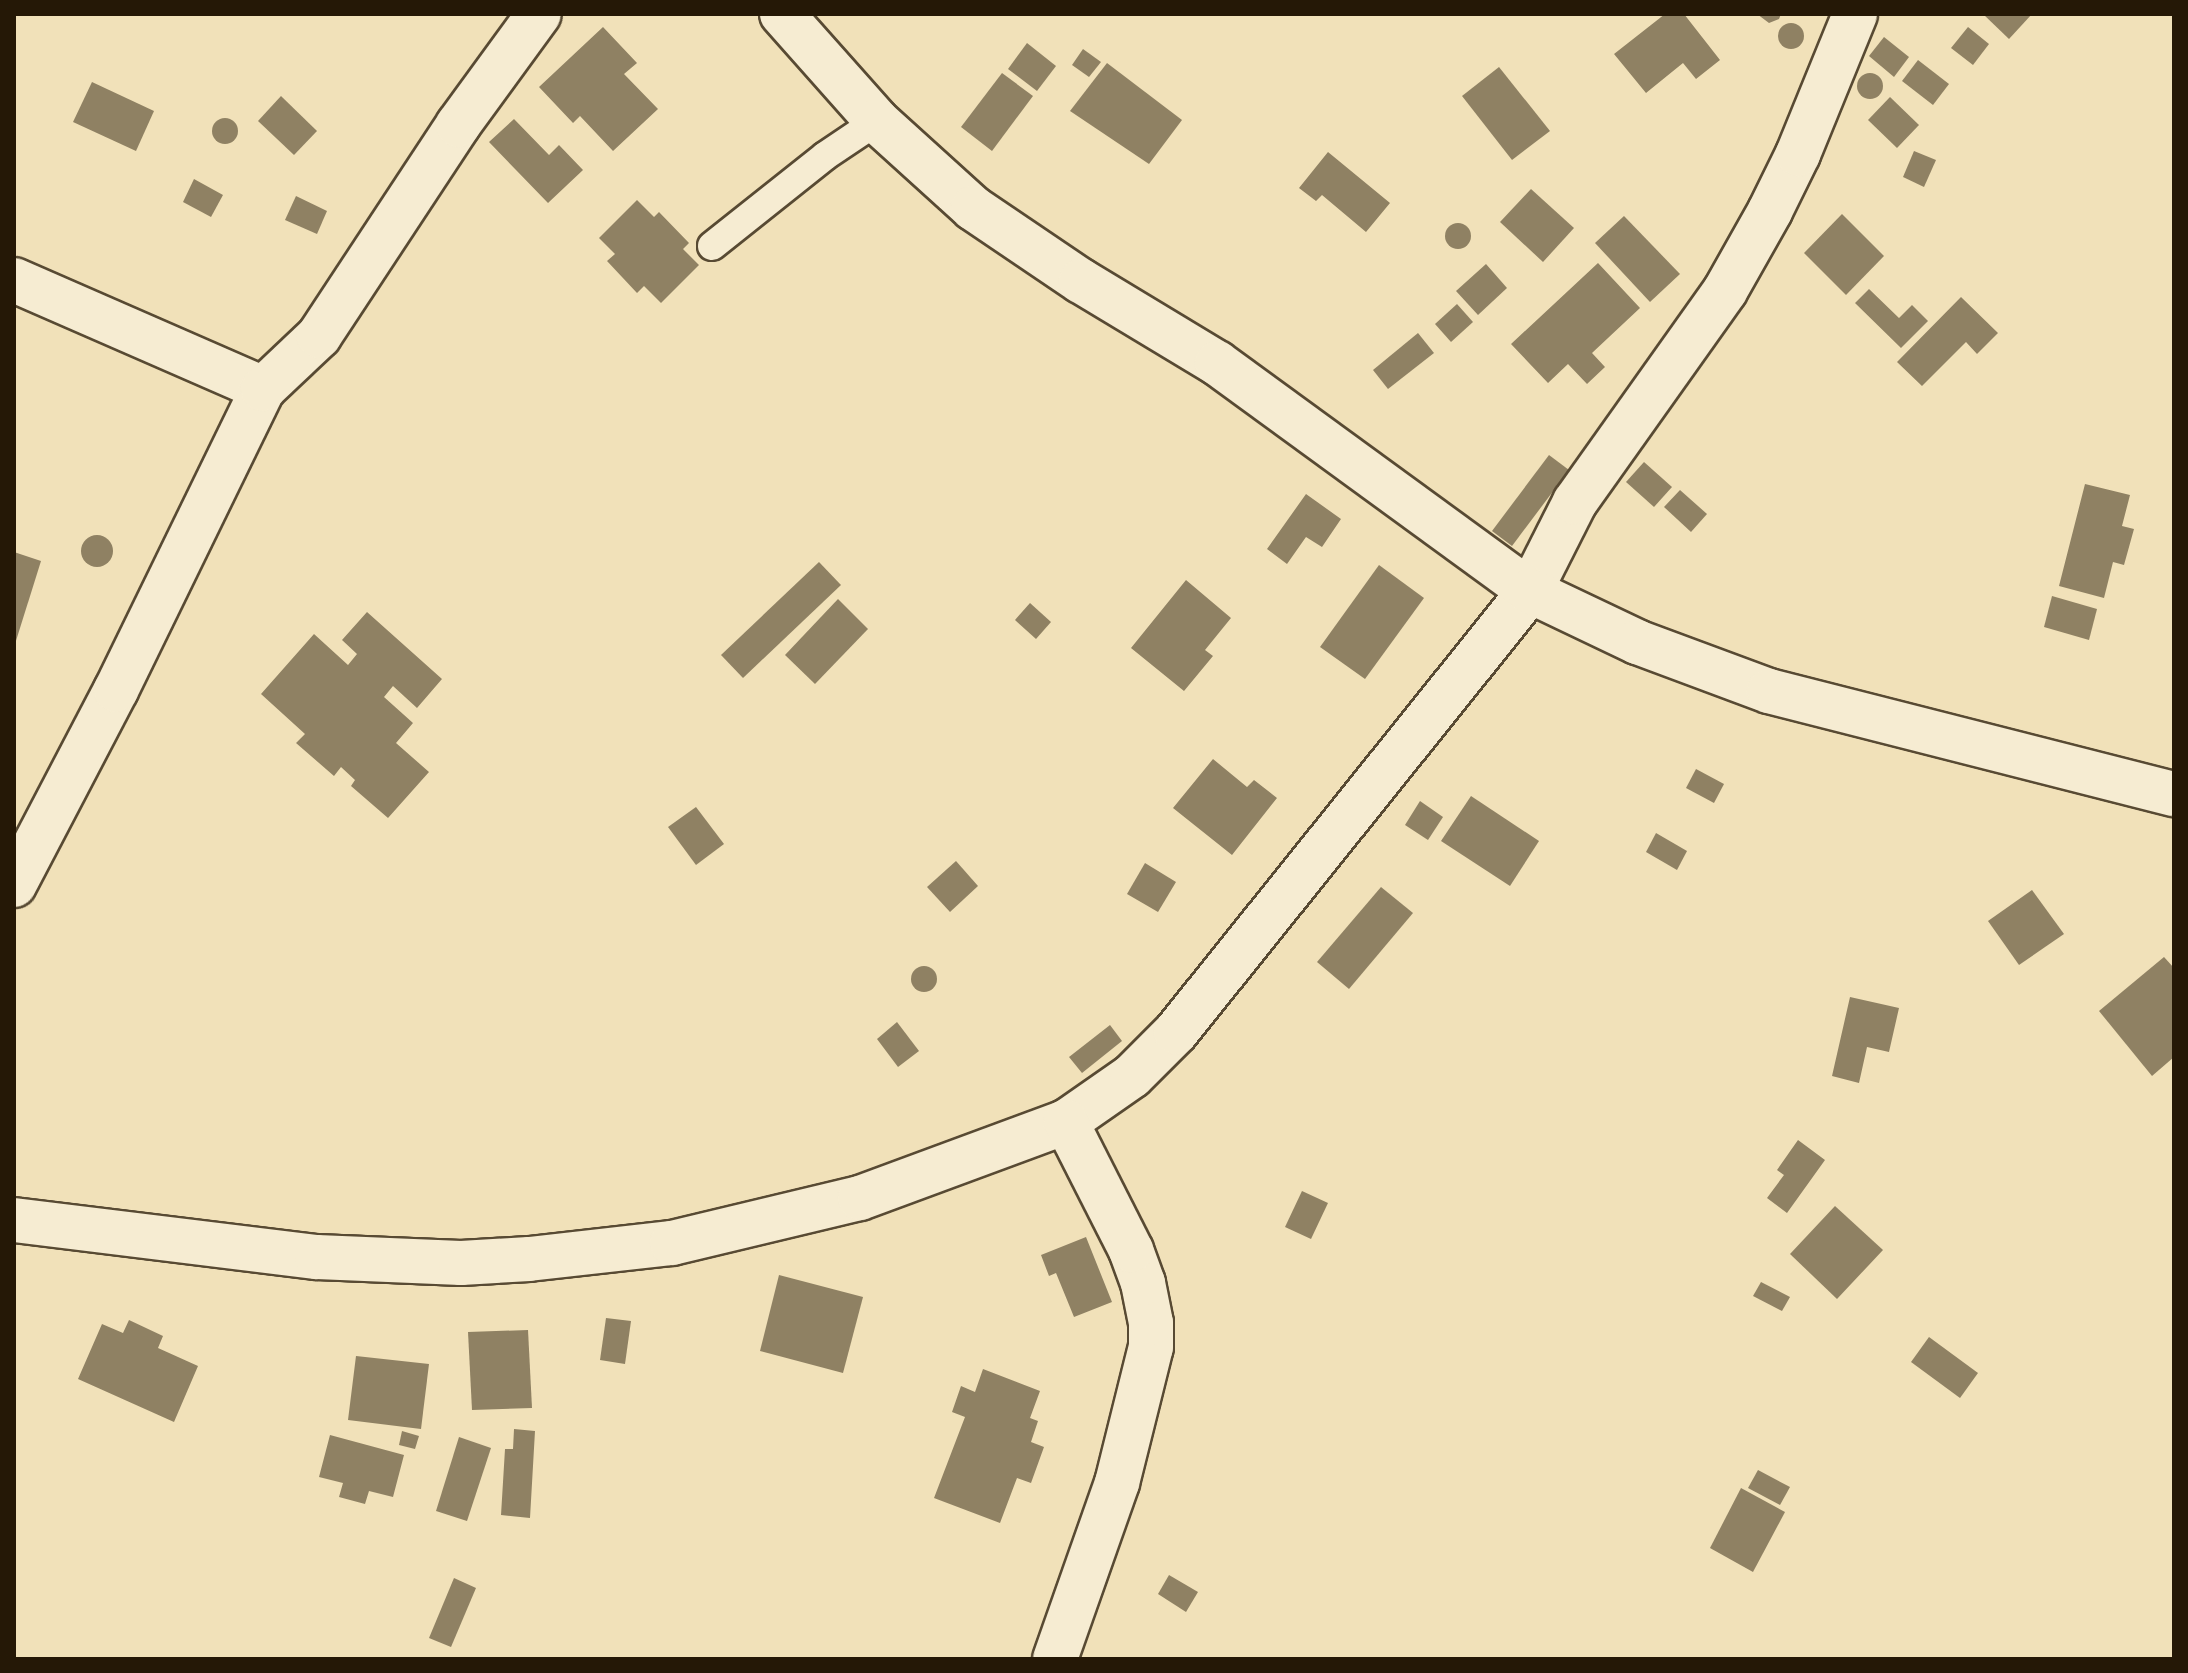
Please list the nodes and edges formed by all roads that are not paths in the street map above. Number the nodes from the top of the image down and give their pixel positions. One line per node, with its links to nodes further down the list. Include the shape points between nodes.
1 (539, 14): 7 (street, via 458,125 319,336)
2 (782, 14): 4 (street)
3 (1855, 14): 8 (street, via 1798,154 1747,251 1677,361 1575,502)
4 (877, 121): 5 (lane); 8 (street, via 973,208 1217,363)
5 (712, 246)
6 (14, 280): 7 (street)
7 (263, 389): 10 (street)
8 (1530, 591): 9 (street, via 1637,642 1769,691); 11 (street, via 1176,1032 1132,1076)
9 (2174, 794)
10 (14, 885)
11 (1066, 1122): 12 (street, via 860,1198 672,1243 529,1259 461,1263 317,1257); 13 (street, via 1131,1250 1143,1283 1151,1347 1117,1483)
12 (14, 1220)
13 (1055, 1659)

